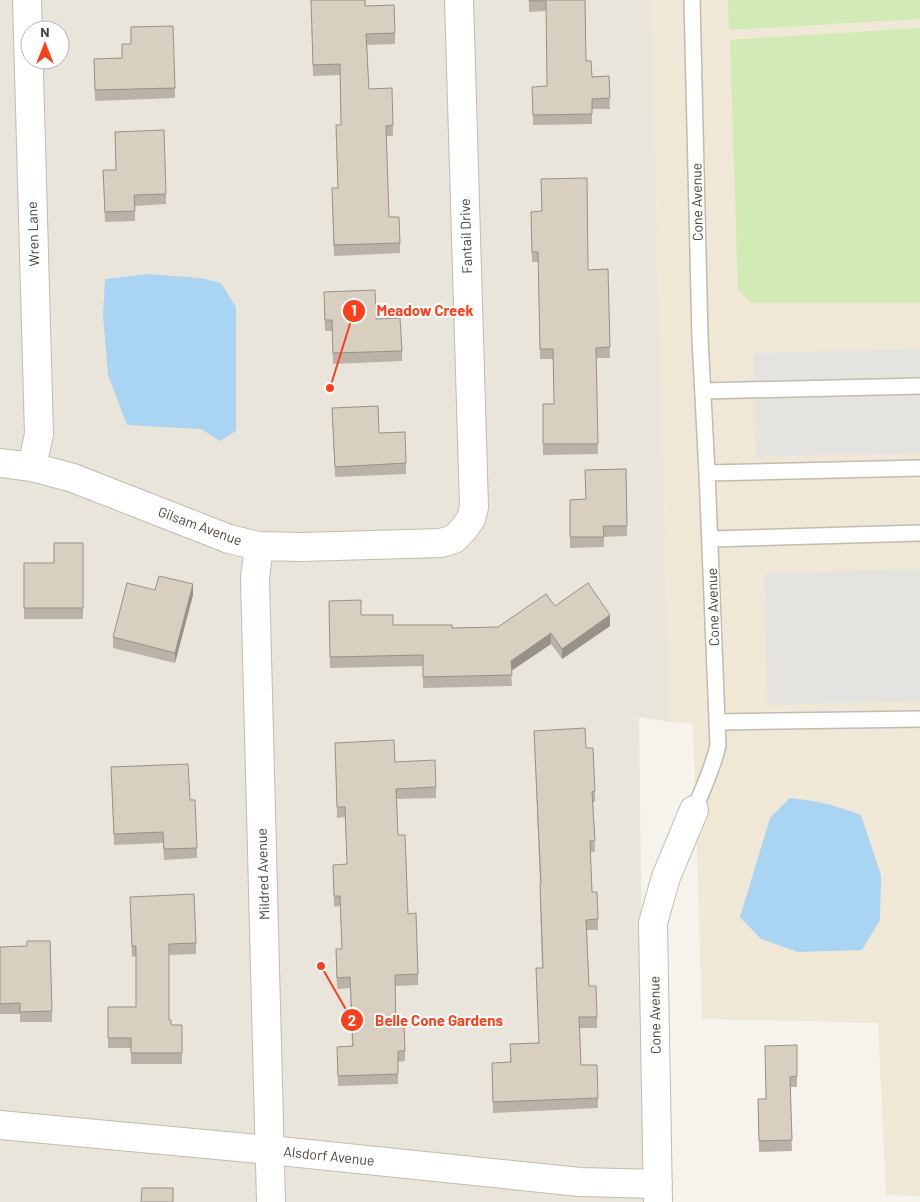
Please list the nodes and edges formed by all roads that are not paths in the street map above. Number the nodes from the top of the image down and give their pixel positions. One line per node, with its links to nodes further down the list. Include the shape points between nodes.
1 (27, 0): 7 (street, Wren Lane, via 39,434)
2 (460, 0): 10 (street, Fantail Drive, via 474,507)
3 (692, 0): 5 (lane, Cone Avenue)
4 (920, 386): 5 (lane)
5 (703, 391): 9 (lane, Cone Avenue)
6 (0, 463): 7 (street, Gilsam Avenue)
7 (32, 467): 13 (street, Gilsam Avenue, via 73,478 229,539)
8 (920, 468): 9 (lane)
9 (707, 473): 12 (lane, Cone Avenue)
10 (463, 530): 13 (street, Gilsam Avenue, via 454,539 441,543)
11 (920, 533): 12 (lane)
12 (710, 539): 15 (lane, Cone Avenue)
13 (259, 546): 18 (street, Mildred Avenue, via 255,578)
14 (920, 719): 15 (lane)
15 (717, 722): 16 (lane, Cone Avenue, via 716,757)
16 (694, 810): 19 (street, Cone Avenue, via 666,877 653,923)
17 (0, 1125): 18 (street, Alsdorf Avenue)
18 (270, 1150): 19 (street, Alsdorf Avenue); 20 (street, Mildred Avenue)
19 (658, 1193)
20 (271, 1202)

